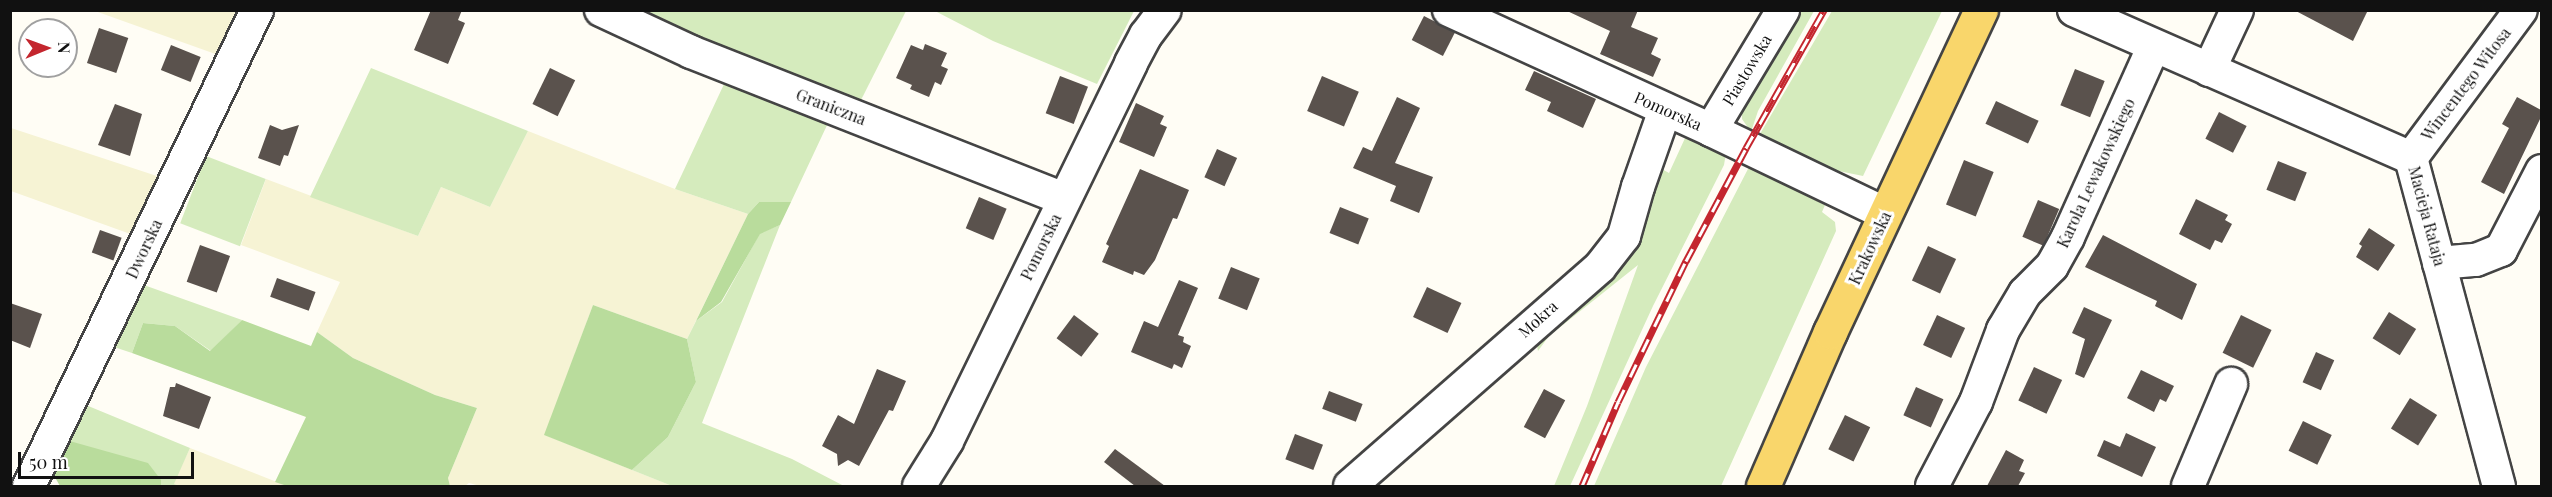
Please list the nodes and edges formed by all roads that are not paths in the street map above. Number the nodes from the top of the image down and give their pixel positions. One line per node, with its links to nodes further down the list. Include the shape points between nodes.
1 (257, 10): 20 (street, Dworska)
2 (600, 10): 16 (street, Graniczna, via 691,52)
3 (1165, 10): 16 (street, Pomorska, via 1146,35)
4 (1449, 10): 12 (street, Pomorska)
5 (1783, 10): 13 (street, Piastowska)
6 (1981, 10): 17 (main road, Krakowska)
7 (2074, 10): 10 (street, Macieja Rataja)
8 (2236, 10): 11 (street)
9 (2522, 10): 14 (street, Wincentego Witosa)
10 (2154, 46): 11 (street, Macieja Rataja); 24 (street, Karola Lewakowskiego, via 2068,237 2052,266 2025,293 2004,330 1976,402)
11 (2209, 70): 14 (street, Macieja Rataja)
12 (1665, 110): 13 (street, Pomorska); 22 (street, Mokra, via 1624,236 1600,267)
13 (1711, 130): 17 (street, Pomorska)
14 (2411, 158): 18 (street, Macieja Rataja)
15 (2541, 171): 18 (street, via 2501,250 2476,260)
16 (1064, 199): 21 (street, Pomorska, via 947,441)
17 (1886, 214): 23 (main road, Krakowska)
18 (2439, 263): 26 (street, Macieja Rataja)
19 (2231, 384): 25 (street)
20 (29, 486)
21 (920, 486)
22 (1350, 486)
23 (1762, 486)
24 (1932, 486)
25 (2188, 486)
26 (2499, 486)

